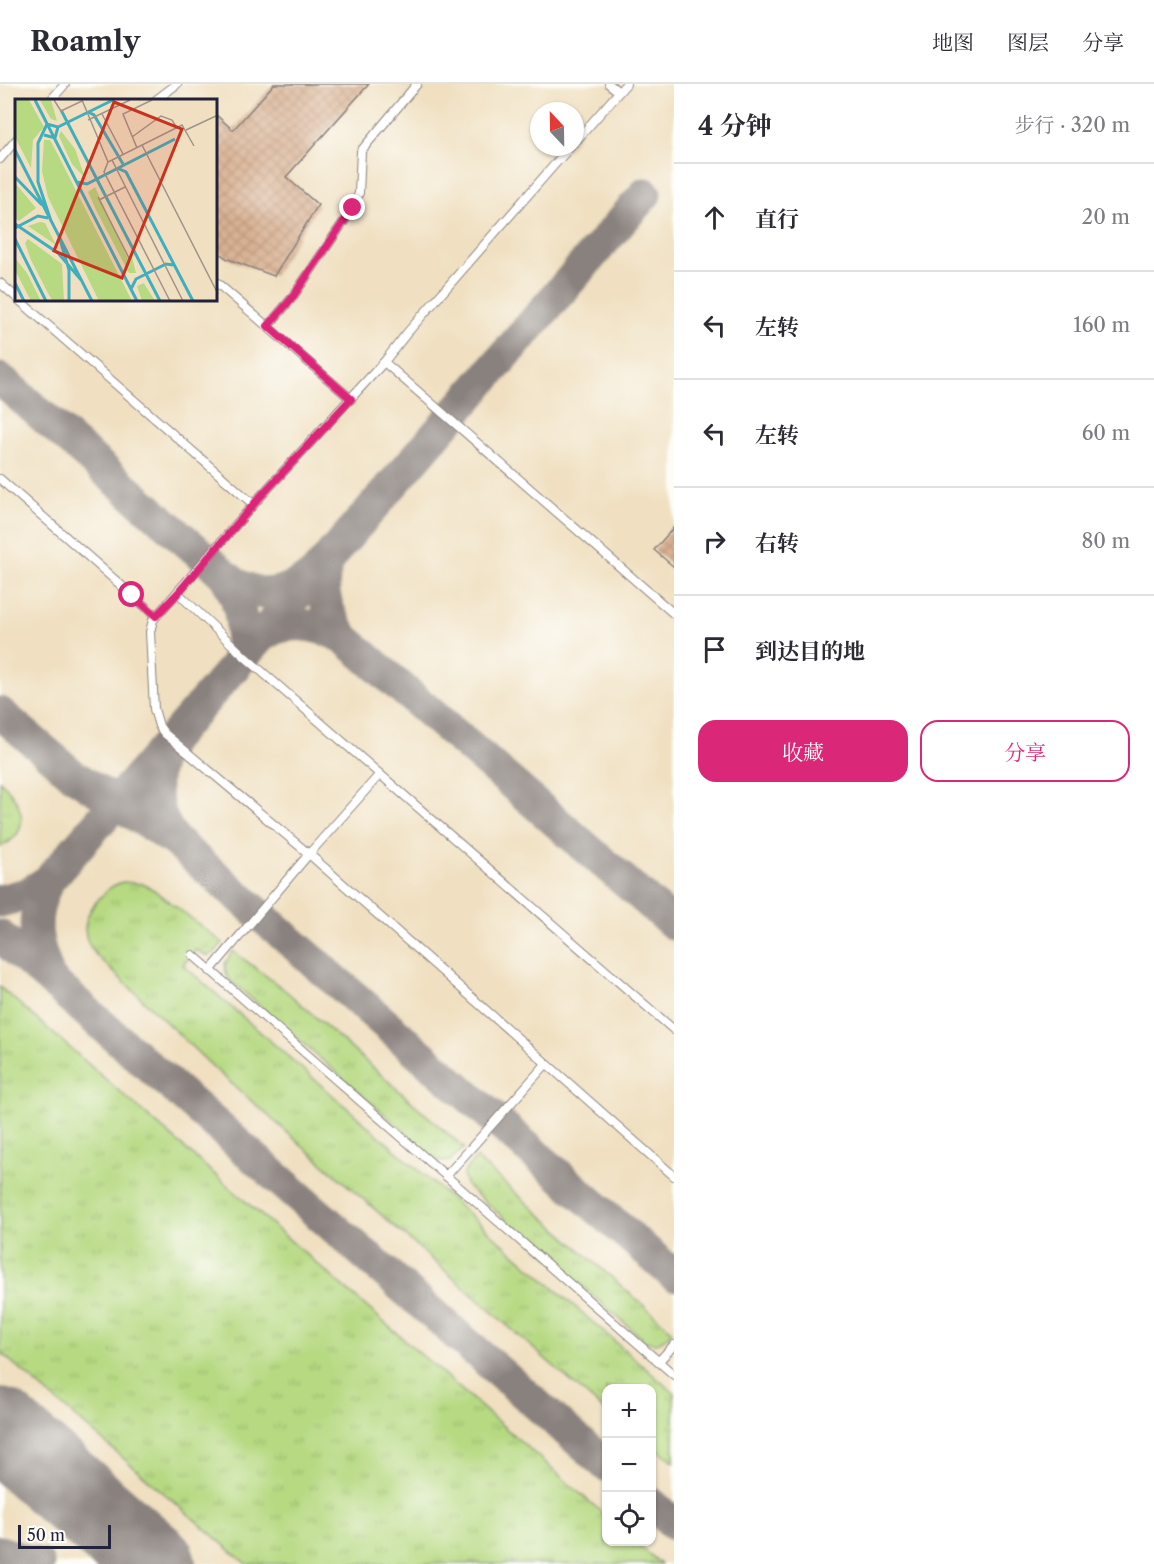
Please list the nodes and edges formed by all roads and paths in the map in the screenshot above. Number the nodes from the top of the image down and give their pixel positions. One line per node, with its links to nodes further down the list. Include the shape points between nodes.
1 (65, 84): 7 (lane)
2 (177, 84): 8 (lane)
3 (417, 84): 17 (lane, via 361,151 359,193 353,208 292,298)
4 (609, 84): 6 (lane)
5 (626, 84): 6 (lane)
6 (619, 92): 9 (lane)
7 (52, 99)
8 (157, 99)
9 (584, 132)
10 (15, 141): 12 (lane)
11 (562, 156): 18 (lane)
12 (0, 159)
13 (0, 283): 15 (lane)
14 (218, 284): 17 (lane)
15 (15, 296)
16 (21, 302): 21 (lane)
17 (268, 326): 19 (lane)
18 (384, 362): 19 (lane); 23 (lane)
19 (351, 399): 21 (lane)
20 (0, 479): 24 (lane)
21 (253, 504): 22 (lane)
22 (178, 593): 24 (lane); 25 (lane)
23 (674, 614)
24 (156, 616): 26 (lane, via 150,632 154,709 159,726)
25 (380, 774): 26 (lane); 29 (lane)
26 (309, 854): 28 (lane); 30 (lane)
27 (193, 955): 28 (lane)
28 (210, 971): 31 (lane)
29 (674, 1030)
30 (546, 1064): 31 (lane); 32 (lane)
31 (446, 1176): 34 (lane)
32 (674, 1176)
33 (674, 1345): 34 (lane)
34 (658, 1362): 35 (lane)
35 (674, 1375)

